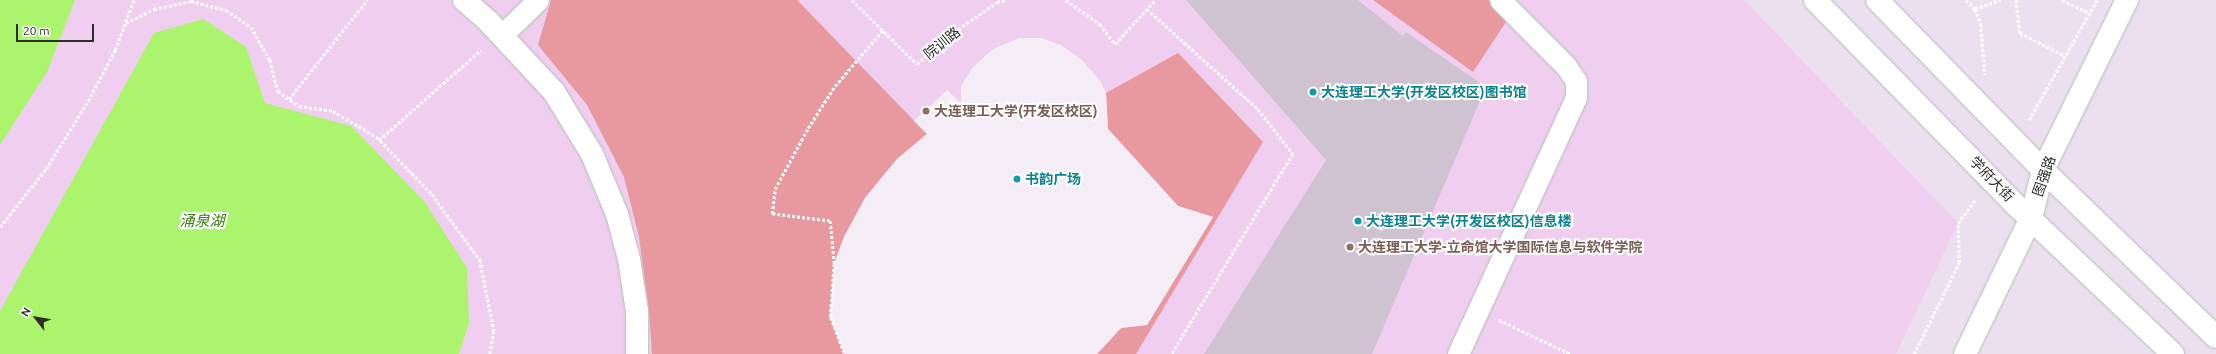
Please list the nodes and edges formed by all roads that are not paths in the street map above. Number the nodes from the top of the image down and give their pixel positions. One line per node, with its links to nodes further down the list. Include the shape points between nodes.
1 (464, 0): 7 (main road)
2 (538, 0): 7 (street)
3 (1500, 0): 12 (street, via 1566,66 1576,81 1576,96)
4 (1815, 0): 9 (main road, 学府大街)
5 (1877, 0): 8 (main road)
6 (2126, 0): 8 (main road, 图强路)
7 (501, 34): 11 (main road, via 554,92 592,154 617,214 629,259 637,311)
8 (2043, 170): 9 (main road, 图强路); 10 (main road)
9 (2031, 218): 13 (main road, 图强路); 14 (main road, 学府大街)
10 (2216, 337)
11 (637, 354)
12 (1458, 354)
13 (1965, 354)
14 (2173, 354)

